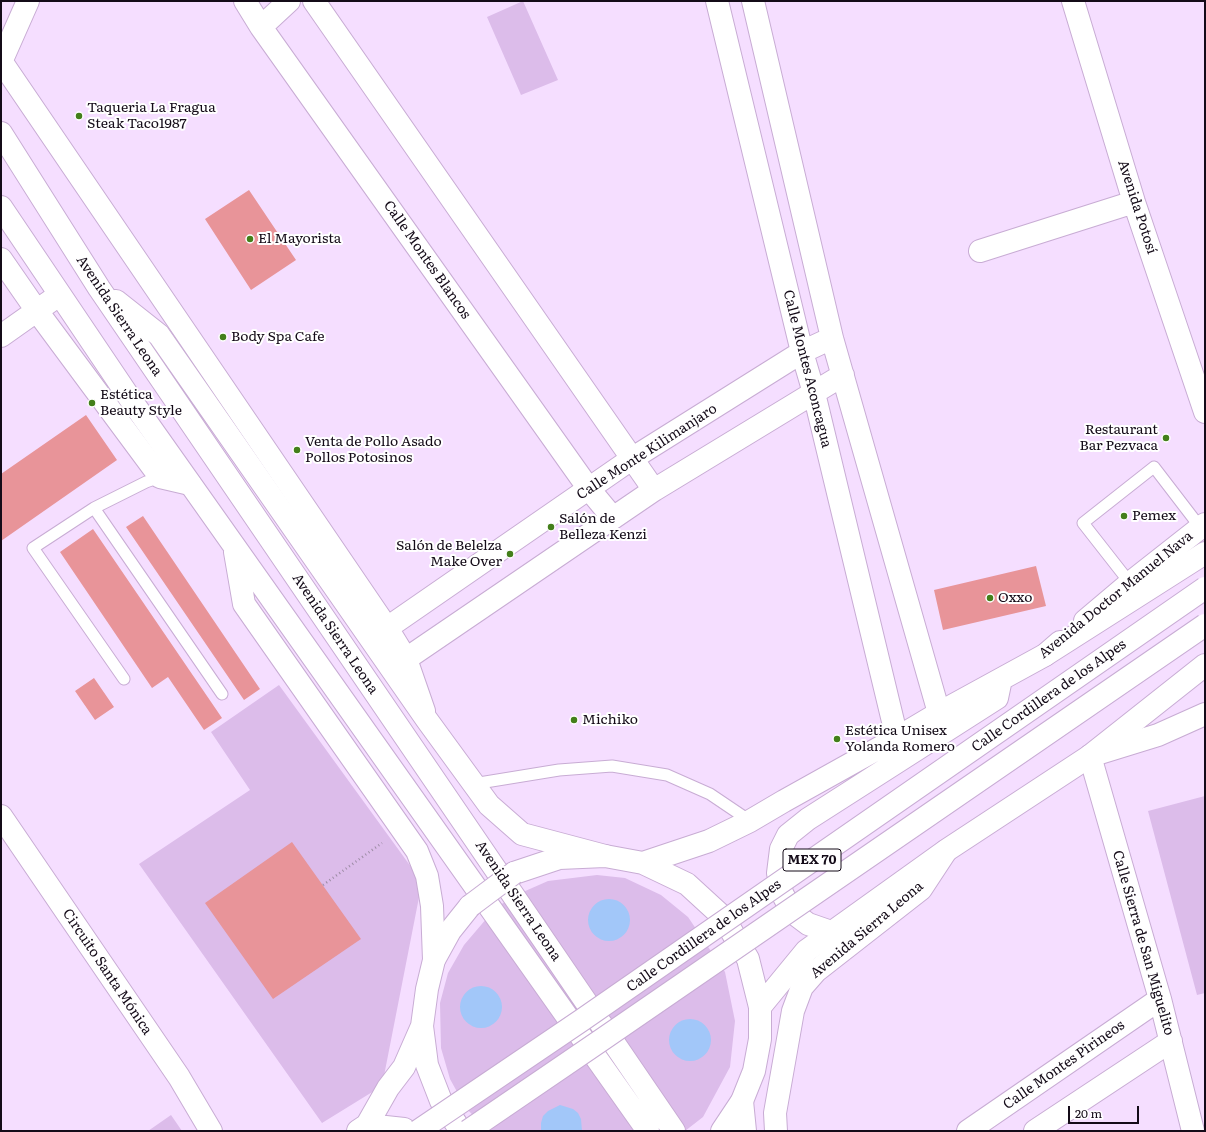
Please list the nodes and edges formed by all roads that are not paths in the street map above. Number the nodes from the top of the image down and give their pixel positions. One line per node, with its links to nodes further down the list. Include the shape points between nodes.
1 (28, 1): 9 (main road)
2 (244, 1): 8 (main road, Calle Montes Blancos)
3 (289, 1): 8 (main road)
4 (314, 1): 24 (main road)
5 (717, 1): 20 (main road, Calle Montes Aconcagua)
6 (753, 1): 19 (main road)
7 (1074, 1): 11 (main road, Avenida Potosí)
8 (261, 27): 27 (main road, Calle Montes Blancos)
9 (1, 62): 37 (main road)
10 (1, 133): 15 (main road, Avenida Sierra Leona)
11 (1134, 202): 13 (main road); 23 (main road, Avenida Potosí)
12 (1, 207): 16 (main road, Avenida Sierra Leona)
13 (980, 251)
14 (1, 259): 17 (main road)
15 (99, 288): 46 (main road, via 159,335); 69 (main road, Avenida Sierra Leona)
16 (59, 295): 17 (main road); 26 (main road, Avenida Sierra Leona)
17 (37, 312): 18 (main road); 25 (main road)
18 (1, 336)
19 (832, 338): 20 (main road, Calle Monte Kilimanjaro); 21 (main road)
20 (802, 352): 22 (main road, Calle Montes Aconcagua); 24 (main road, Calle Monte Kilimanjaro)
21 (844, 375): 22 (main road); 44 (main road)
22 (814, 393): 28 (main road); 47 (main road, Calle Montes Aconcagua)
23 (1205, 412)
24 (633, 458): 27 (main road, Calle Monte Kilimanjaro); 28 (main road)
25 (160, 477): 26 (main road); 29 (lane)
26 (190, 484): 32 (main road, Avenida Sierra Leona)
27 (589, 489): 30 (main road, Calle Montes Blancos); 37 (main road, Calle Monte Kilimanjaro)
28 (654, 490): 30 (main road)
29 (94, 508): 41 (lane, via 32,548); 43 (lane)
30 (613, 518): 39 (main road)
31 (1202, 525): 34 (main road, Avenida Doctor Manuel Nava); 34 (lane, via 1154,467 1083,523)
32 (234, 547): 56 (main road, via 244,604 417,851 427,876 432,906); 68 (main road, Avenida Sierra Leona)
33 (1205, 553): 38 (main road)
34 (1130, 583): 38 (main road, Avenida Doctor Manuel Nava)
35 (1205, 588): 65 (main road, Calle Cordillera de los Alpes / MEX 70, bridge)
36 (1205, 625): 67 (main road, Calle Cordillera de los Alpes / MEX 70, bridge)
37 (387, 628): 39 (main road)
38 (1045, 655): 42 (main road, Avenida Doctor Manuel Nava)
39 (406, 659): 46 (main road)
40 (1205, 665): 48 (main road)
41 (124, 679)
42 (1001, 679): 44 (main road, Avenida Doctor Manuel Nava); 55 (main road, via 997,698 808,819 788,835 781,849 778,873 782,894 792,912 808,924)
43 (222, 694)
44 (938, 713): 47 (main road, Avenida Doctor Manuel Nava)
45 (1205, 714): 48 (main road, via 1158,735)
46 (427, 720): 49 (main road)
47 (897, 738): 51 (main road, Avenida Doctor Manuel Nava)
48 (1090, 756): 52 (main road); 57 (main road, Calle Sierra de San Miguelito)
49 (474, 784): 51 (lane, via 559,770 612,766 666,775 710,794); 53 (main road, via 489,805 522,834)
50 (1, 816): 63 (main road, Circuito Santa Mónica, via 179,1077)
51 (750, 821): 54 (main road, Avenida Doctor Manuel Nava, via 708,841)
52 (947, 850): 55 (main road); 72 (main road, Avenida Sierra Leona, via 921,889 816,971 802,987 793,1011 776,1113)
53 (605, 856): 54 (main road); 56 (main road, bridge, via 559,858 514,874 470,906 450,931)
54 (643, 863): 58 (main road, via 687,884 723,917 748,959)
55 (831, 932): 58 (main road, via 806,951)
56 (434, 960): 59 (main road)
57 (1160, 999): 60 (main road, Calle Sierra de San Miguelito); 73 (main road, Calle Montes Pirineos)
58 (760, 1006): 61 (main road, via 760,1039 754,1071)
59 (422, 1026): 62 (main road, via 404,1067); 66 (main road, via 427,1065 441,1102)
60 (1171, 1041): 74 (main road); 75 (main road, Calle Sierra de San Miguelito)
61 (742, 1101): 70 (main road); 71 (main road)
62 (362, 1128): 64 (main road)
63 (211, 1131)
64 (407, 1131)
65 (418, 1131)
66 (461, 1131)
67 (468, 1131)
68 (648, 1131)
69 (674, 1131)
70 (722, 1131)
71 (745, 1131)
72 (776, 1131)
73 (968, 1131)
74 (1035, 1131)
75 (1193, 1131)

